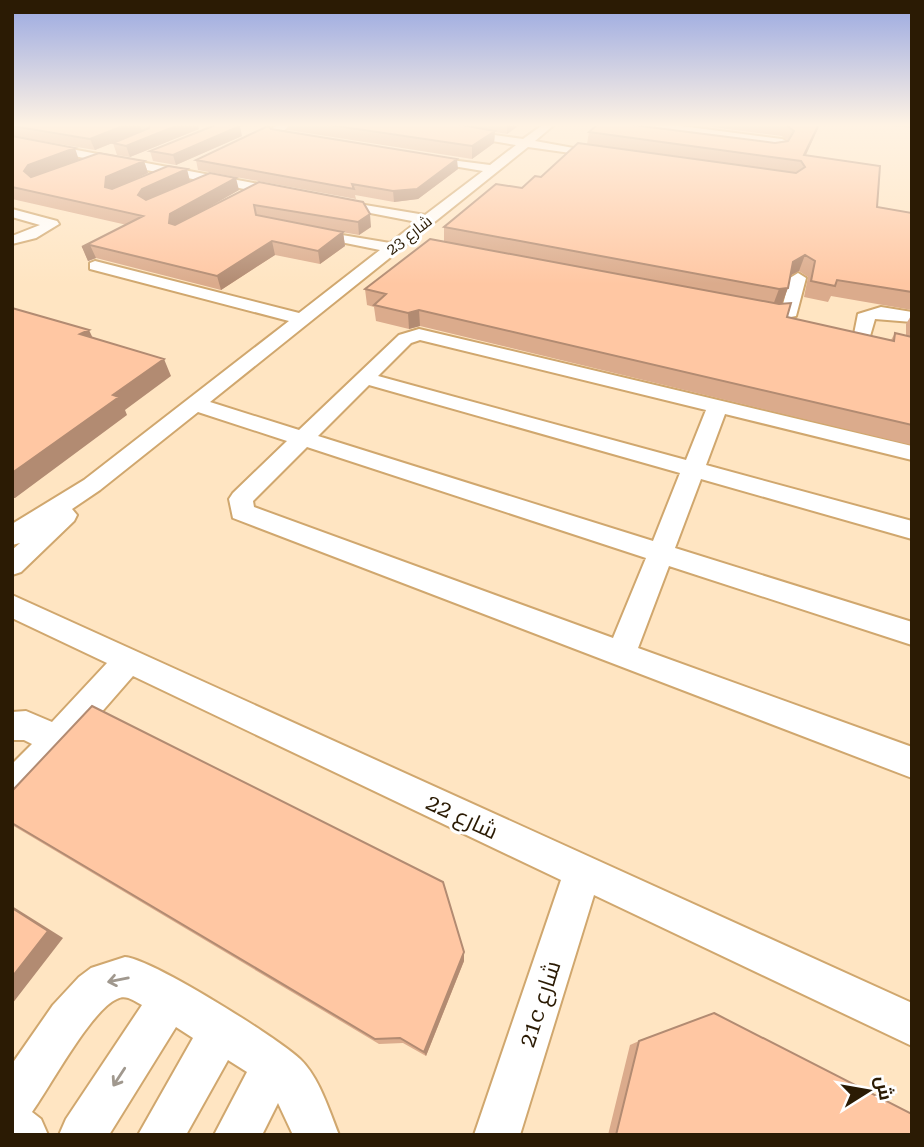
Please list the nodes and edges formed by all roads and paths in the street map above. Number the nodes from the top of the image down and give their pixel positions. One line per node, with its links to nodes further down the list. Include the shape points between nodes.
1 (155, 178): 4 (street)
2 (211, 178): 5 (street); 6 (street)
3 (482, 178): 11 (street, شارع 23)
4 (151, 179)
5 (194, 187)
6 (259, 188): 7 (street); 8 (street)
7 (298, 195)
8 (244, 197)
9 (324, 200): 11 (street)
10 (12, 213): 13 (street, via 51,223 37,232)
11 (428, 220): 14 (street, شارع 23)
12 (302, 231): 14 (street)
13 (14, 236)
14 (397, 244): 15 (lane); 20 (street, شارع 23)
15 (421, 244)
16 (95, 266): 20 (street)
17 (798, 278): 18 (street, via 790,312)
18 (732, 305)
19 (912, 317): 21 (street, via 881,312 867,315)
20 (302, 319): 23 (street, شارع 23)
21 (862, 339)
22 (365, 378): 24 (street, via 405,339 419,334); 25 (street); 27 (street)
23 (194, 404): 25 (street); 28 (street, شارع 23)
24 (718, 406): 26 (street); 27 (street)
25 (303, 439): 31 (street); 35 (street, via 241,499 242,512)
26 (912, 453)
27 (691, 469): 29 (street); 31 (street)
28 (92, 485): 30 (street, شارع 23); 32 (street, شارع 23)
29 (912, 530)
30 (12, 536)
31 (661, 553): 34 (street); 35 (street)
32 (12, 565)
33 (12, 606): 36 (street, شارع 22)
34 (912, 634)
35 (621, 655): 39 (street)
36 (127, 662): 38 (street); 41 (street, شارع 22)
37 (12, 726): 38 (street, via 26,725)
38 (57, 740): 40 (street)
39 (912, 762)
40 (12, 789)
41 (582, 873): 43 (street, شارع 22); 53 (street, 21c شارع)
42 (170, 999): 44 (street); 46 (street, one-way to 46, via 137,979 117,977 105,982 85,999); 49 (street, one-way to 49)
43 (912, 1025)
44 (221, 1031): 45 (street, via 262,1054); 50 (street)
45 (286, 1075): 51 (street, via 262,1088); 52 (street)
46 (12, 1103)
47 (12, 1125): 48 (street)
48 (25, 1135)
49 (82, 1135)
50 (161, 1135)
51 (237, 1135)
52 (316, 1135)
53 (497, 1135)

